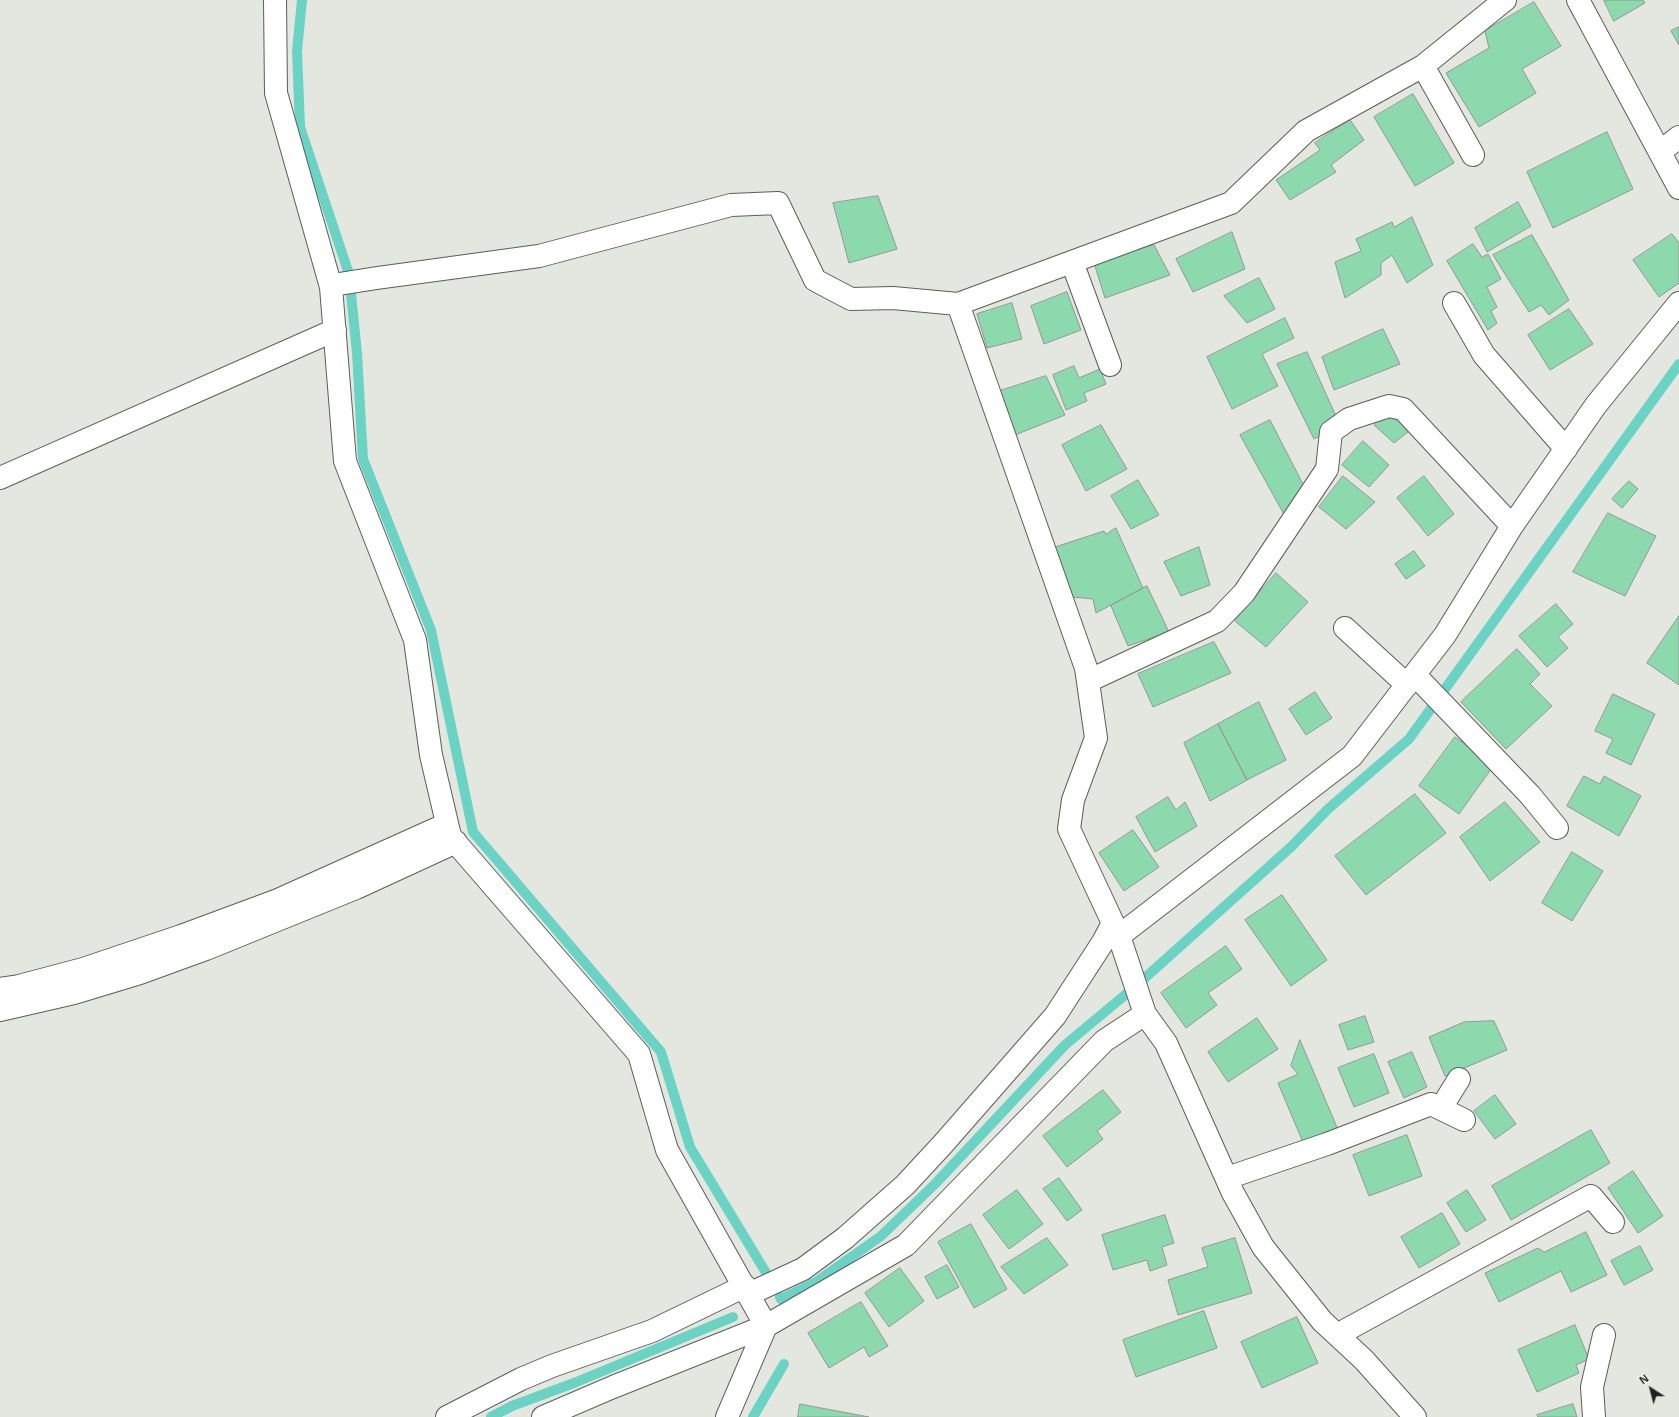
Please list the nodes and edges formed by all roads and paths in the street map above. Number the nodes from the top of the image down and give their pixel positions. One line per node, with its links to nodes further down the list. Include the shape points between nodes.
1 (274, 0): 10 (street, via 276,94)
2 (1505, 0): 4 (street)
3 (1578, 0): 6 (street)
4 (1423, 66): 7 (street); 9 (street, via 1306,131 1231,203)
5 (1679, 136): 6 (street)
6 (1660, 152): 8 (street)
7 (1473, 155)
8 (1679, 188)
9 (1072, 262): 13 (street); 15 (street)
10 (335, 286): 13 (street, via 539,256 731,205 778,203 815,280 851,299 892,298); 14 (street)
11 (1454, 303): 16 (street, via 1484,355)
12 (1679, 303): 16 (street, via 1596,405)
13 (958, 304): 20 (street, via 1086,668)
14 (335, 330): 17 (street); 23 (street, via 345,461 415,640 431,755)
15 (1110, 365)
16 (1566, 449): 18 (street)
17 (0, 478)
18 (1512, 526): 20 (street, via 1403,409 1389,406 1349,419 1331,432 1327,468 1323,475 1244,594 1217,622); 21 (street)
19 (1345, 628): 21 (street)
20 (1088, 681): 24 (street, via 1096,738 1073,800 1069,829)
21 (1415, 681): 22 (street, via 1454,714 1530,795); 24 (street, via 1352,756)
22 (1557, 828)
23 (451, 833): 25 (street, via 181,936 83,969); 26 (street, via 356,888 147,971 74,993); 33 (street, via 639,1054 667,1150)
24 (1119, 937): 27 (street); 33 (street, via 1103,942 1055,1016 905,1185 845,1238 803,1269)
25 (0, 989)
26 (0, 1010)
27 (1144, 1010): 31 (street, via 1166,1043); 34 (street, via 1104,1041 906,1245)
28 (1459, 1079): 29 (street)
29 (1440, 1108): 30 (street); 31 (street, via 1431,1104 1327,1144)
30 (1464, 1120)
31 (1227, 1178): 36 (street, via 1263,1247 1322,1321)
32 (1613, 1222): 36 (street, via 1591,1196)
33 (747, 1290): 34 (street); 37 (street, via 652,1331 521,1379)
34 (766, 1326): 38 (street); 39 (street)
35 (1604, 1334): 41 (street, via 1592,1387)
36 (1337, 1335): 40 (street, via 1364,1360)
37 (447, 1417)
38 (543, 1417)
39 (727, 1417)
40 (1415, 1417)
41 (1594, 1417)

